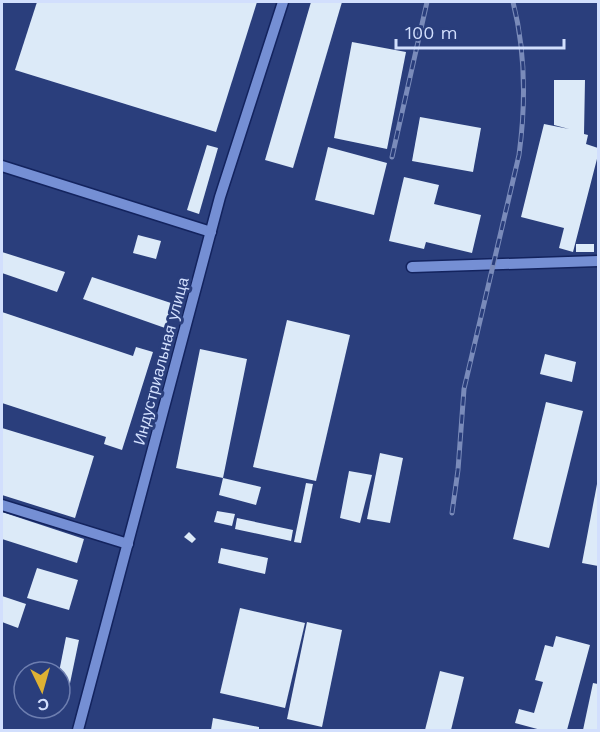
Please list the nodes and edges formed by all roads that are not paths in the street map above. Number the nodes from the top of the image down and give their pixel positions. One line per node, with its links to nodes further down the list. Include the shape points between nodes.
1 (283, 2): 3 (street, Индустриальная улица)
2 (2, 166): 3 (street)
3 (211, 232): 7 (street, Индустриальная улица)
4 (598, 261): 5 (street)
5 (412, 267)
6 (2, 505): 7 (street)
7 (128, 544): 8 (street, Индустриальная улица)
8 (78, 730)

